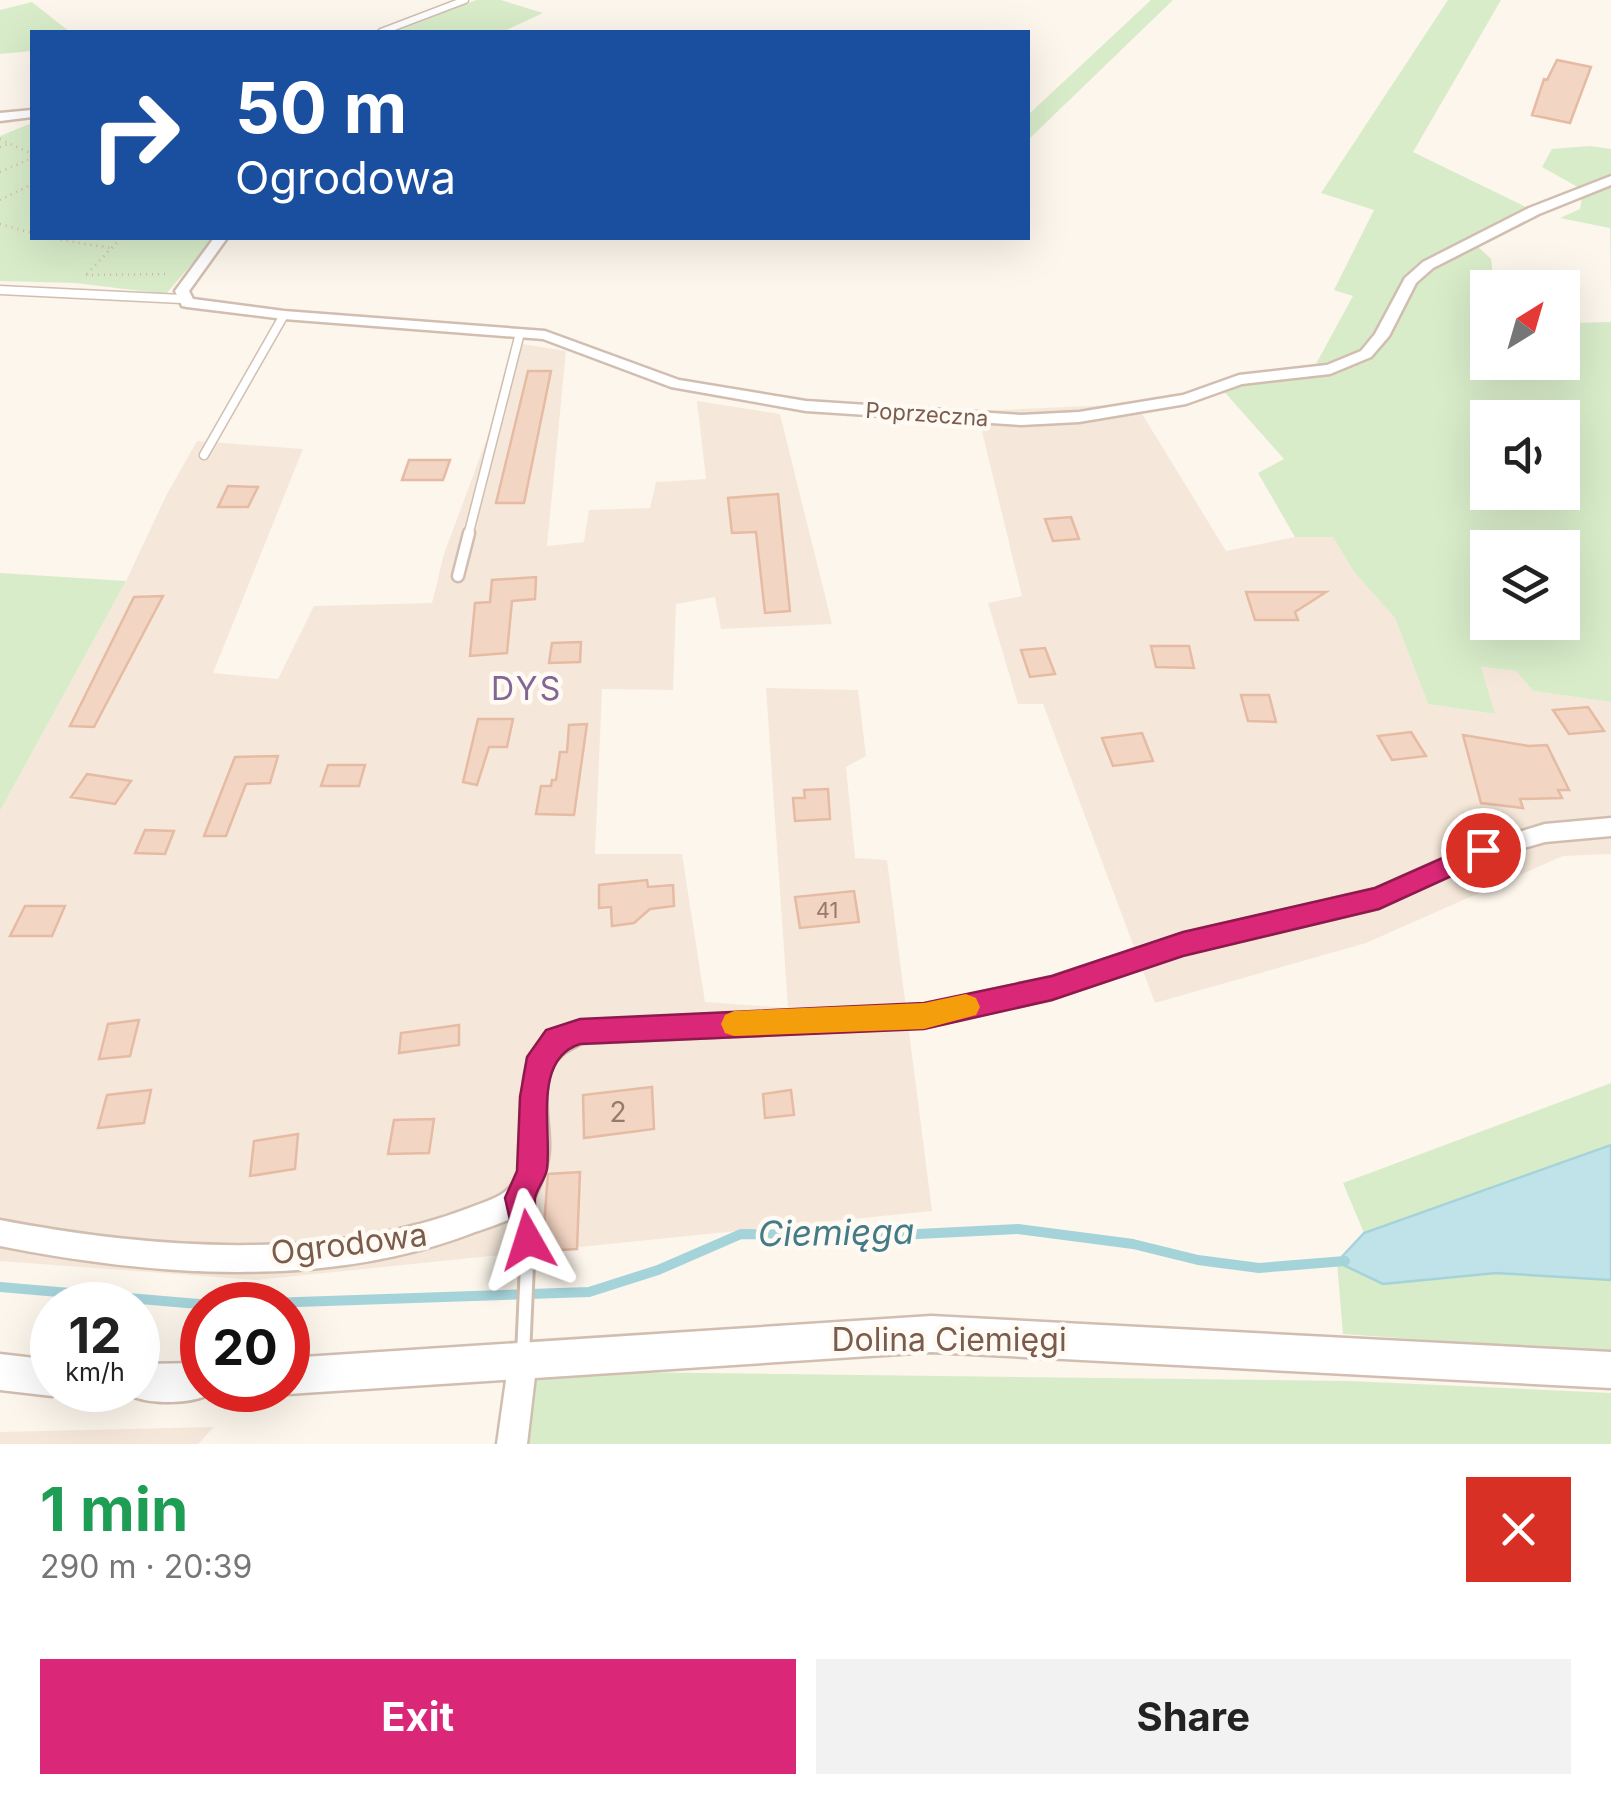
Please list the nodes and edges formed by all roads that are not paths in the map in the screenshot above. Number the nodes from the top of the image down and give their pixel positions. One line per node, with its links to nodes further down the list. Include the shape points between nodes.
1 (464, 0): 2 (lane)
2 (386, 30)
3 (30, 114): 4 (street)
4 (0, 116)
5 (1611, 180): 10 (street, Poprzeczna, via 1428,265 1410,281 1366,354 1330,369 1239,380 1123,412 1022,420 806,406 676,384 579,345)
6 (219, 240): 8 (street, via 189,277)
7 (0, 290): 8 (lane)
8 (182, 298): 9 (street, Poprzeczna, via 197,306)
9 (284, 315): 10 (street, Poprzeczna); 11 (lane)
10 (520, 333): 12 (lane)
11 (204, 455)
12 (458, 576)
13 (1611, 827): 14 (street, via 1545,833 1477,852 1379,898 1183,944 1052,988 924,1016 580,1032 556,1039 540,1057 532,1173)
14 (520, 1198): 15 (street, Ogrodowa, via 462,1227 285,1256 60,1248); 16 (lane, via 528,1240)
15 (0, 1234)
16 (523, 1360): 17 (street, Dolina Ciemięgi, via 988,1334); 20 (street, Dolina Ciemięgi); 21 (street)
17 (1611, 1370)
18 (0, 1372): 19 (street)
19 (30, 1375)
20 (310, 1375)
21 (512, 1444)

